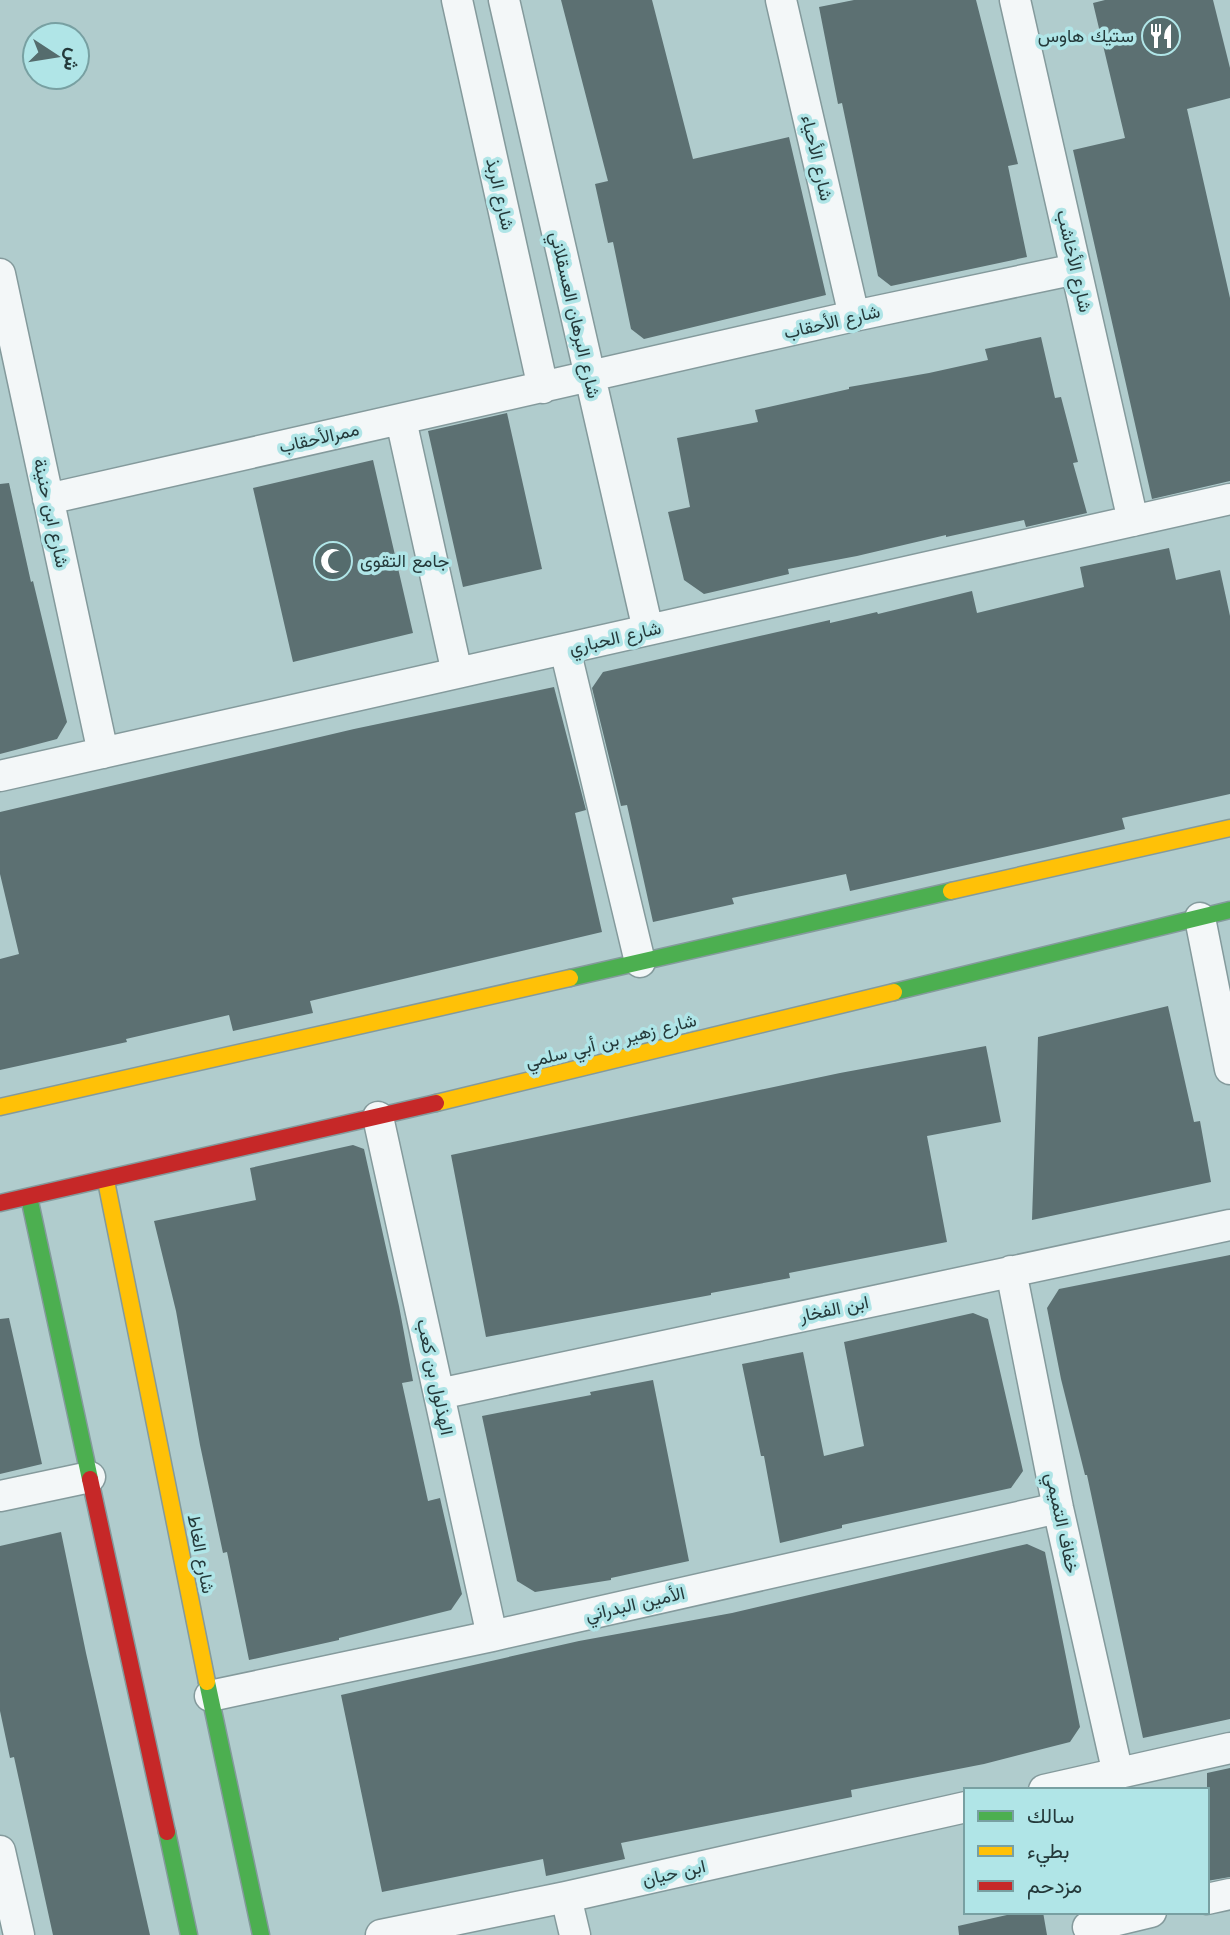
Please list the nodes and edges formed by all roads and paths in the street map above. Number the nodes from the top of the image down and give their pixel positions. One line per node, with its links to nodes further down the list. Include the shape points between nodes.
1 (457, 0): 9 (street, شارع الربذ)
2 (504, 0): 8 (street, شارع البرهان العسقلاني)
3 (781, 0): 7 (street, شارع الأحياء)
4 (1015, 0): 5 (street, شارع الأخاشب)
5 (1076, 270): 7 (street, شارع الأحقاب); 13 (street, شارع الأخاشب)
6 (0, 274): 11 (street, شارع ابن حنينة)
7 (854, 316): 8 (street, شارع الأحقاب)
8 (590, 378): 9 (street, ممرالأحقاب); 14 (street, شارع البرهان العسقلاني)
9 (543, 388): 10 (street, ممرالأحقاب)
10 (401, 420): 11 (street, ممرالأحقاب); 16 (street)
11 (48, 499): 17 (street, شارع ابن حنينة)
12 (1230, 499): 13 (street, شارع الحباري)
13 (1133, 521): 14 (street, شارع الحباري)
14 (648, 630): 15 (street, شارع الحباري)
15 (565, 649): 16 (street, شارع الحباري); 22 (street)
16 (457, 673): 17 (street, شارع الحباري)
17 (103, 753): 18 (street, شارع الحباري)
18 (0, 776)
19 (1230, 828): 22 (street)
20 (1230, 911): 21 (street, شارع زهير بن أبي سلمي)
21 (1200, 918): 23 (street); 25 (street, شارع زهير بن أبي سلمي)
22 (640, 962): 24 (street)
23 (1230, 1069)
24 (0, 1107)
25 (378, 1117): 26 (street, شارع زهير بن أبي سلمي); 31 (street, الهذلول بن كعب)
26 (106, 1181): 27 (street, شارع زهير بن أبي سلمي); 36 (street, شارع الغاط)
27 (29, 1197): 28 (street, شارع زهير بن أبي سلمي); 32 (street)
28 (0, 1203)
29 (1230, 1225): 30 (street, ابن الفخار)
30 (1011, 1271): 31 (street, ابن الفخار); 34 (street, خفاف التميمي)
31 (439, 1394): 35 (street, الهذلول بن كعب)
32 (90, 1477): 33 (street); 48 (street)
33 (0, 1496)
34 (1058, 1508): 35 (street, الأمين البدراني); 38 (street, خفاف التميمي)
35 (492, 1636): 36 (street, الأمين البدراني)
36 (210, 1696): 49 (street, شارع الغاط)
37 (1230, 1748): 38 (street)
38 (1118, 1774): 39 (street)
39 (1057, 1788)
40 (964, 1807): 43 (street, ابن حيان)
41 (0, 1851): 47 (street)
42 (1230, 1894): 44 (street)
43 (566, 1897): 50 (street, ابن حيان); 51 (street)
44 (1209, 1899)
45 (1141, 1914): 46 (street)
46 (1088, 1925)
47 (19, 1935)
48 (189, 1935)
49 (261, 1935)
50 (381, 1935)
51 (575, 1935)

